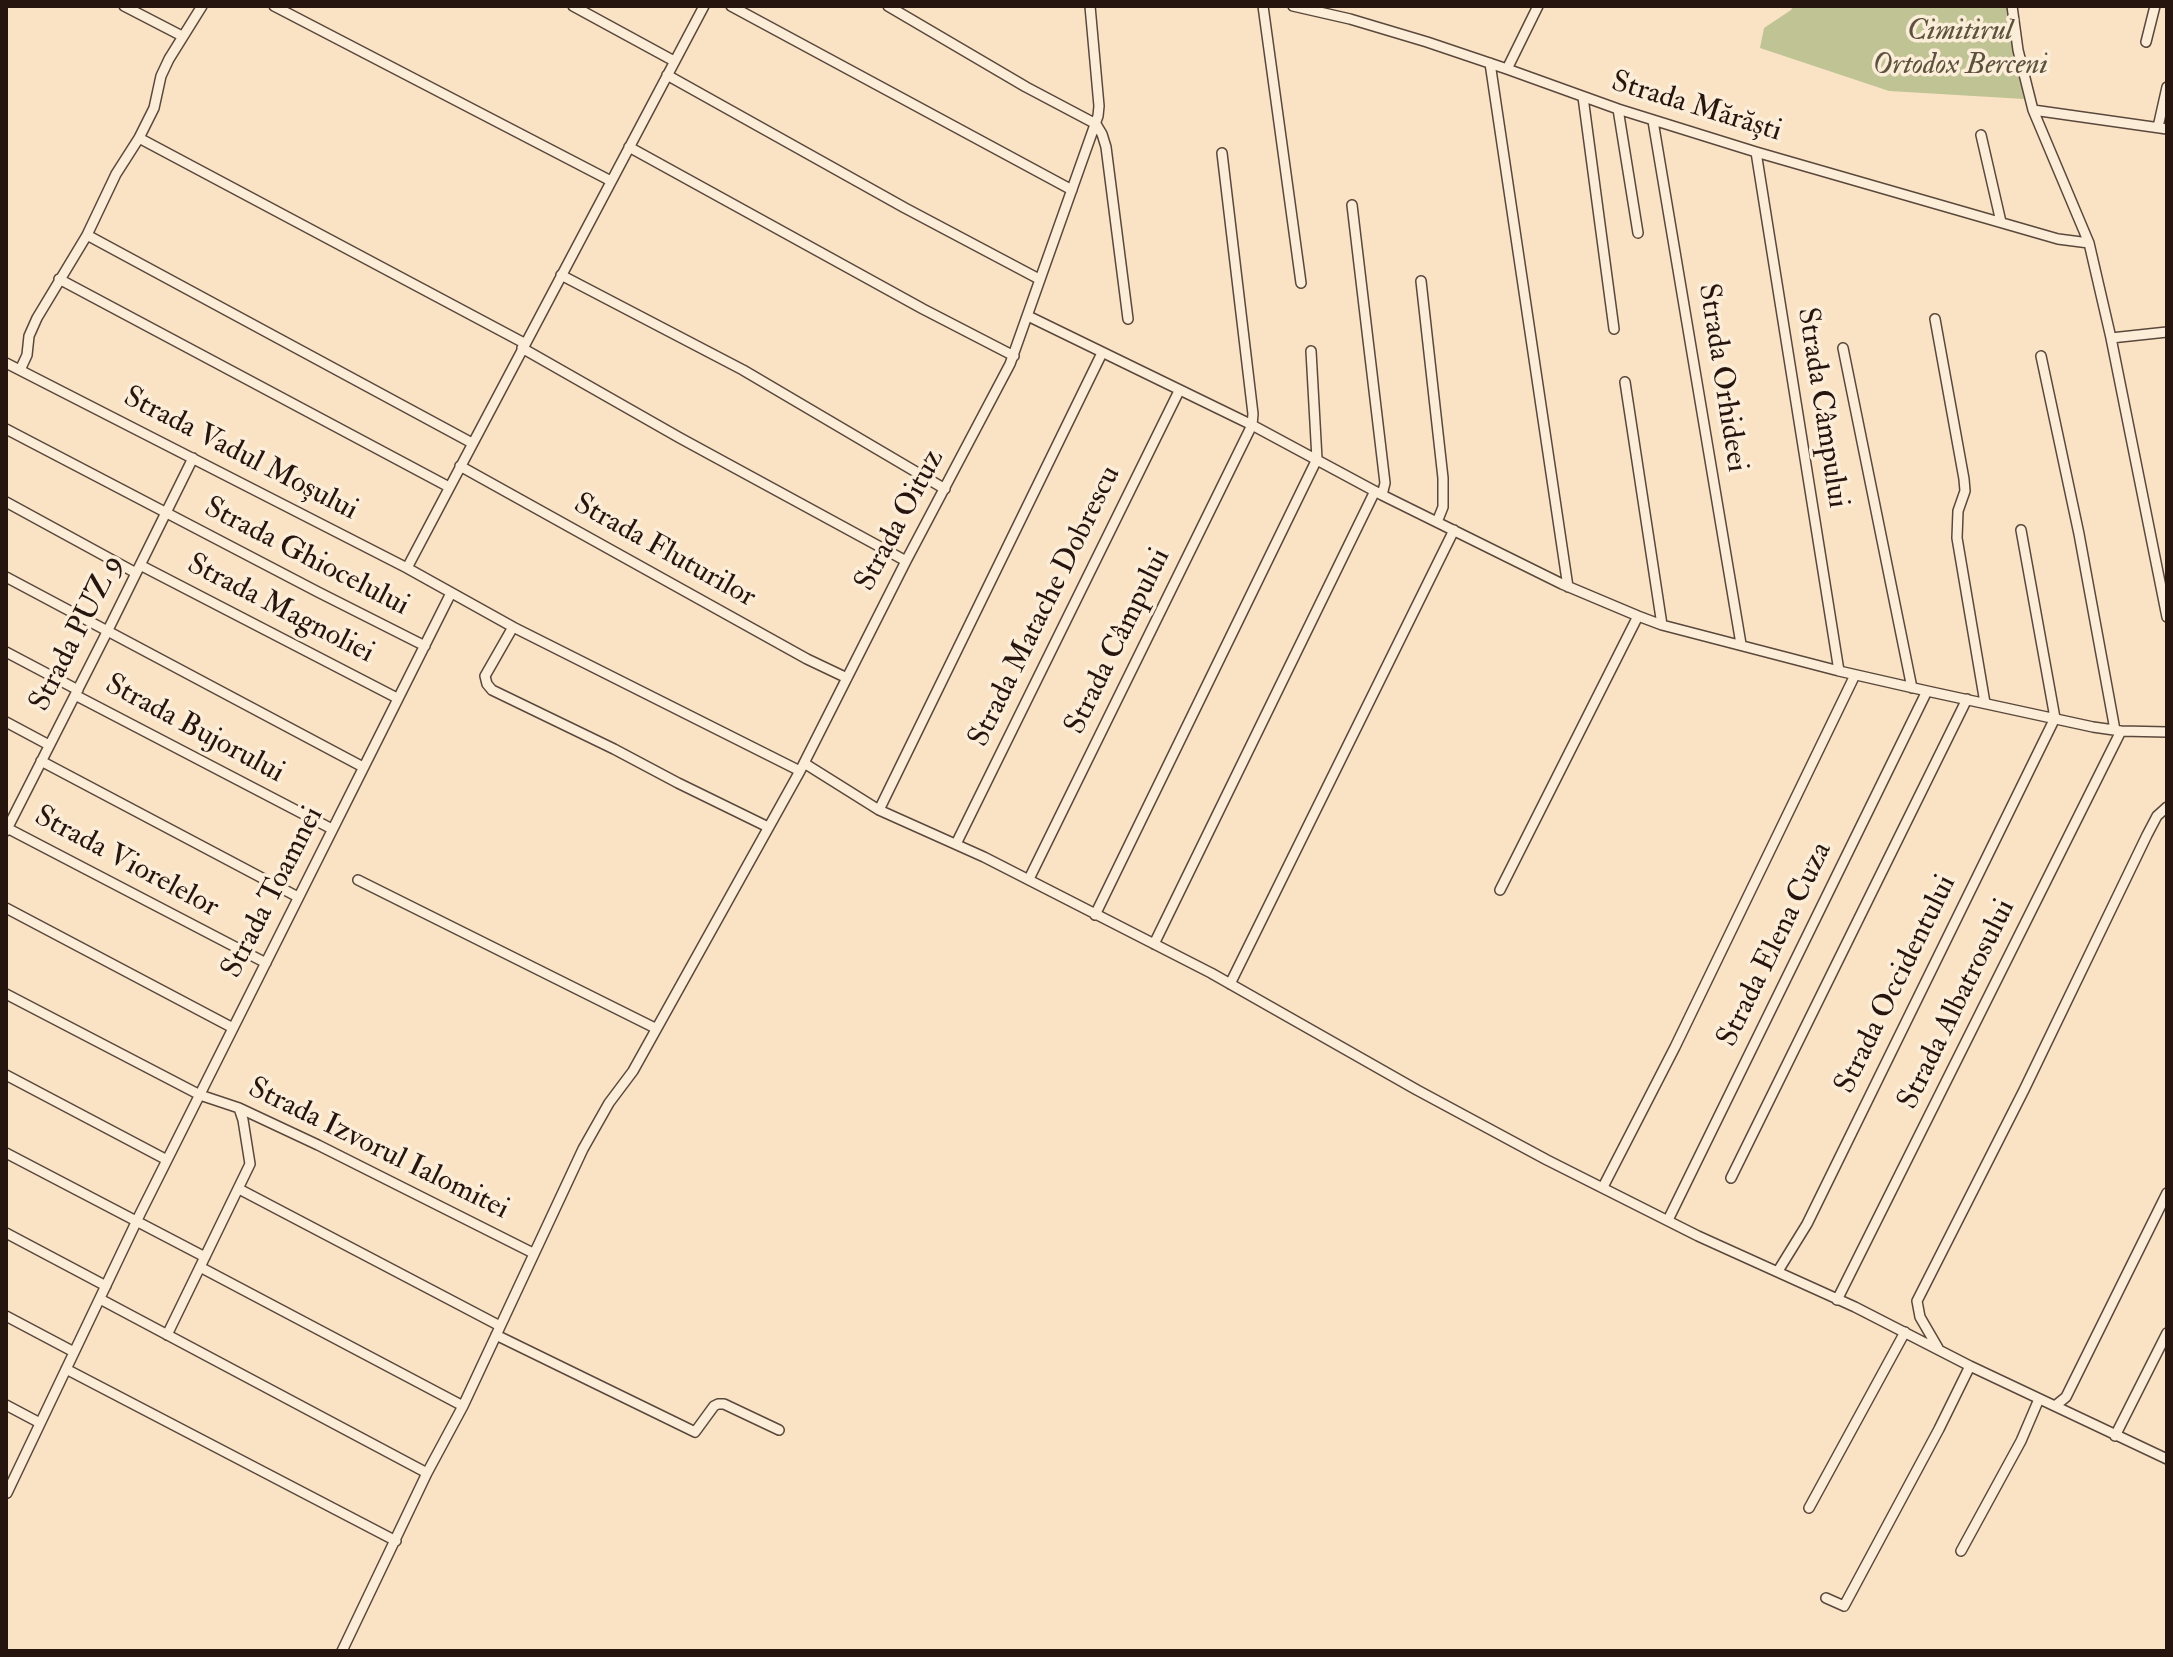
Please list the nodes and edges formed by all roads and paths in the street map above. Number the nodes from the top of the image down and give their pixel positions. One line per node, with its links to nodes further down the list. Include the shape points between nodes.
1 (124, 6): 15 (street)
2 (202, 6): 15 (street)
3 (274, 6): 33 (street)
4 (573, 6): 17 (street)
5 (704, 6): 17 (street)
6 (731, 6): 34 (street)
7 (888, 6): 26 (street)
8 (1090, 6): 26 (street, Strada Oituz)
9 (1263, 6): 44 (street)
10 (1293, 6): 14 (street, Strada Mărăști)
11 (1538, 6): 19 (street)
12 (2012, 6): 24 (street)
13 (2155, 6): 16 (street)
14 (1317, 8): 18 (street, Strada Mărăști)
15 (182, 36): 29 (street)
16 (2146, 42)
17 (674, 61): 20 (street)
18 (1490, 63): 19 (street, Strada Mărăști); 79 (street)
19 (1507, 69): 22 (street, Strada Mărăști)
20 (667, 75): 30 (street); 42 (street)
21 (2167, 87): 27 (street)
22 (1583, 97): 23 (street, Strada Mărăști); 48 (street)
23 (1618, 109): 25 (street, Strada Mărăști); 37 (street)
24 (2033, 110): 27 (street); 39 (street)
25 (1653, 121): 31 (street, Strada Mărăști); 86 (street, Strada Orhideei)
26 (1096, 124): 34 (street, Strada Oituz); 46 (street, via 1106,147)
27 (2163, 128)
28 (1981, 135): 36 (street)
29 (139, 138): 38 (street); 51 (street)
30 (629, 147): 33 (street); 55 (street)
31 (1756, 152): 36 (street, Strada Mărăști); 89 (street, Strada Câmpului)
32 (1222, 153): 61 (street)
33 (611, 181): 40 (street)
34 (1072, 190): 42 (street, Strada Oituz)
35 (1352, 205): 69 (street, via 1385,483)
36 (2001, 222): 39 (street, Strada Mărăști)
37 (1638, 233)
38 (87, 235): 41 (street); 63 (street)
39 (2089, 243): 50 (street)
40 (561, 275): 51 (street); 68 (street, via 743,370)
41 (59, 279): 58 (street, via 29,336); 67 (street)
42 (1039, 279): 45 (street, Strada Oituz)
43 (1421, 281): 72 (street, via 1443,478)
44 (1301, 283)
45 (1028, 316): 54 (street); 55 (street, Strada Oituz)
46 (1128, 319)
47 (1935, 319): 97 (street, via 1964,479 1957,538)
48 (1614, 329)
49 (2167, 332): 50 (street)
50 (2111, 338): 82 (street)
51 (523, 345): 63 (street); 75 (street)
52 (1843, 348): 92 (street)
53 (1311, 351): 65 (street)
54 (1102, 353): 60 (street); 107 (street)
55 (1014, 356): 68 (street, Strada Oituz)
56 (2041, 356): 100 (street)
57 (6, 363): 58 (street, Strada Vadul Moșului)
58 (20, 370): 64 (street, Strada Vadul Moșului)
59 (1625, 382): 83 (street)
60 (1179, 391): 61 (street); 111 (street, Strada Matache Dobrescu)
61 (1252, 425): 65 (street); 112 (street, Strada Câmpului)
62 (6, 429): 71 (street, Strada Ghiocelului)
63 (472, 443): 66 (street)
64 (193, 458): 71 (street, Strada PUZ 9); 76 (street, Strada Vadul Moșului)
65 (1317, 459): 69 (street); 117 (street)
66 (460, 466): 67 (street); 91 (street, Strada Fluturilor)
67 (449, 487): 76 (street)
68 (945, 489): 75 (street, Strada Oituz)
69 (1379, 493): 72 (street); 118 (street)
70 (6, 502): 77 (street, Strada Magnoliei)
71 (165, 513): 77 (street, Strada PUZ 9); 87 (street, Strada Ghiocelului)
72 (1437, 522): 73 (street)
73 (1454, 530): 79 (street); 120 (street)
74 (2021, 530): 98 (street)
75 (906, 561): 91 (street, Strada Oituz)
76 (407, 568): 80 (street, Strada Vadul Moșului)
77 (138, 569): 85 (street, Strada PUZ 9); 95 (street, Strada Magnoliei)
78 (6, 577): 85 (street)
79 (1568, 587): 81 (street)
80 (451, 593): 84 (street, Strada Vadul Moșului); 87 (street, Strada Toamnei)
81 (1638, 616): 83 (street); 114 (street)
82 (2167, 617)
83 (1662, 625): 86 (street)
84 (513, 627): 105 (street, Strada Vadul Moșului); 108 (street, via 485,676 492,690)
85 (107, 632): 94 (street, Strada PUZ 9); 104 (street)
86 (1741, 644): 89 (street)
87 (425, 646): 95 (street, Strada Toamnei)
88 (6, 652): 94 (street, Strada Bujorului)
89 (1839, 671): 90 (street)
90 (1855, 675): 92 (street); 130 (street)
91 (847, 678): 105 (street, Strada Oituz)
92 (1912, 688): 93 (street)
93 (1927, 691): 96 (street); 134 (street, Strada Elena Cuza)
94 (76, 693): 102 (street, Strada PUZ 9); 109 (street, Strada Bujorului)
95 (397, 698): 104 (street, Strada Toamnei)
96 (1967, 699): 97 (street); 129 (street)
97 (1985, 703): 98 (street)
98 (2055, 718): 100 (street); 139 (street, Strada Occidentului, via 1807,1224)
99 (6, 722): 102 (street)
100 (2118, 730): 101 (street); 142 (street, Strada Albatrosului)
101 (2167, 732)
102 (49, 745): 103 (street, Strada PUZ 9)
103 (41, 761): 110 (street, Strada PUZ 9); 115 (street)
104 (363, 767): 109 (street, Strada Toamnei)
105 (802, 767): 107 (street, Strada Vadul Moșului); 108 (street, Strada Oituz)
106 (2167, 807): 148 (street, via 2147,835 1917,1301)
107 (879, 810): 111 (street, Strada Vadul Moșului)
108 (768, 827): 123 (street, Strada Oituz)
109 (332, 829): 115 (street, Strada Toamnei)
110 (7, 830): 119 (street, Strada Viorelelor)
111 (956, 844): 112 (street, Strada Vadul Moșului)
112 (1029, 879): 117 (street, Strada Vadul Moșului)
113 (358, 880): 123 (street)
114 (1500, 890)
115 (298, 897): 119 (street, Strada Toamnei)
116 (6, 908): 122 (street)
117 (1095, 915): 118 (street, Strada Vadul Moșului)
118 (1154, 944): 120 (street, Strada Vadul Moșului)
119 (266, 963): 122 (street, Strada Toamnei)
120 (1230, 984): 130 (street, Strada Vadul Moșului)
121 (6, 994): 125 (street, Strada Izvorul Ialomitei)
122 (233, 1028): 125 (street, Strada Toamnei)
123 (655, 1028): 136 (street, Strada Oituz, via 583,1149)
124 (6, 1075): 128 (street)
125 (200, 1095): 126 (street, Strada Izvorul Ialomitei); 128 (street, Strada Toamnei)
126 (239, 1108): 131 (street, via 250,1164); 136 (street, Strada Izvorul Ialomitei)
127 (6, 1153): 133 (street)
128 (167, 1160): 133 (street, Strada Toamnei)
129 (1731, 1178)
130 (1603, 1187): 134 (street, Strada Vadul Moșului)
131 (239, 1189): 137 (street); 144 (street)
132 (2167, 1193): 155 (street, via 2066,1397)
133 (138, 1218): 137 (street); 140 (street, Strada Toamnei)
134 (1668, 1220): 139 (street, Strada Vadul Moșului)
135 (6, 1233): 140 (street)
136 (533, 1253): 144 (street, Strada Oituz)
137 (205, 1257): 138 (street)
138 (200, 1267): 147 (street); 154 (street)
139 (1778, 1271): 142 (street, Strada Vadul Moșului)
140 (106, 1286): 141 (street, Strada Toamnei)
141 (100, 1299): 147 (street); 149 (street, Strada Toamnei)
142 (1837, 1300): 145 (street, Strada Vadul Moșului)
143 (6, 1316): 149 (street)
144 (498, 1330): 154 (street, Strada Oituz); 157 (street, via 695,1432 718,1404)
145 (1905, 1332): 148 (street, Strada Vadul Moșului); 162 (street)
146 (2167, 1333): 158 (street)
147 (167, 1335): 160 (street)
148 (1938, 1348): 150 (street, Strada Vadul Moșului)
149 (74, 1352): 151 (street, Strada Toamnei)
150 (1970, 1366): 152 (street, Strada Vadul Moșului); 165 (street, via 1844,1606)
151 (66, 1369): 156 (street, Strada Toamnei); 163 (street)
152 (2039, 1399): 155 (street, Strada Vadul Moșului); 164 (street)
153 (6, 1405): 156 (street)
154 (463, 1406): 160 (street, Strada Oituz)
155 (2055, 1406): 158 (street, Strada Vadul Moșului)
156 (40, 1423): 161 (street, Strada Toamnei)
157 (779, 1430)
158 (2115, 1436): 159 (street, Strada Vadul Moșului)
159 (2167, 1459)
160 (427, 1473): 163 (street, Strada Oituz)
161 (7, 1493)
162 (1809, 1508)
163 (396, 1541): 166 (street, Strada Oituz)
164 (1961, 1551)
165 (1826, 1598)
166 (342, 1651)

